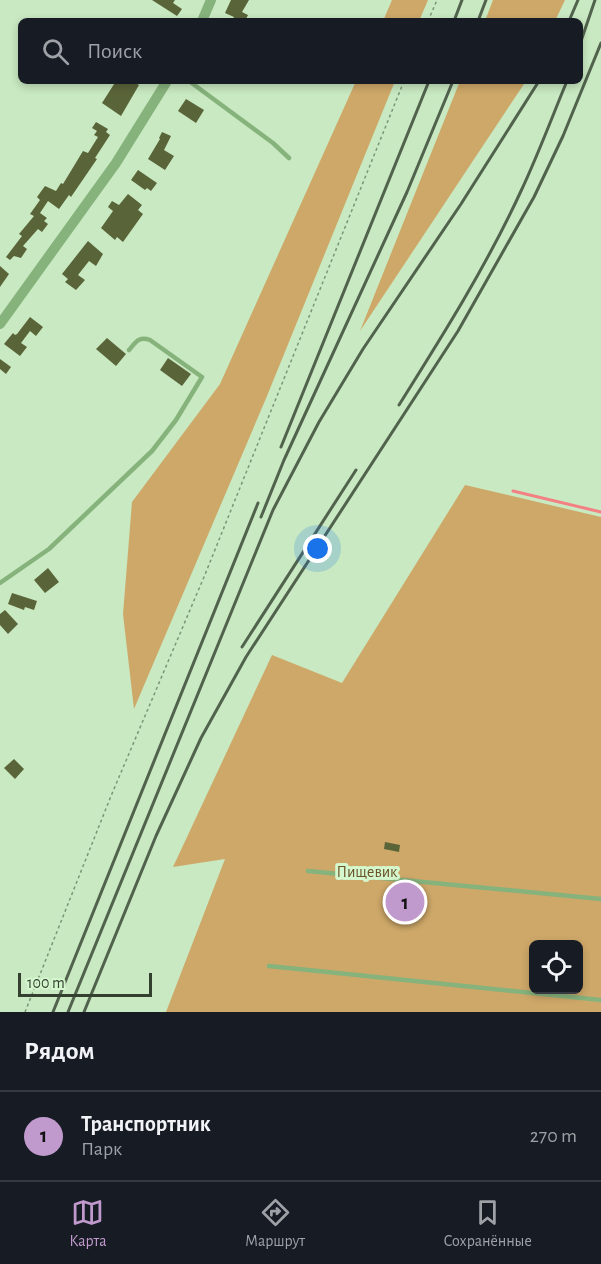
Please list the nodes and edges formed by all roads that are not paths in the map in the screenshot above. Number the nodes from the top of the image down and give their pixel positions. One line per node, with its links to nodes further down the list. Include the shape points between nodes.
1 (211, 0): 2 (street)
2 (203, 18)
3 (165, 84): 6 (street, via 116,163)
4 (193, 84): 5 (lane)
5 (289, 158)
6 (0, 324)
7 (129, 350): 8 (lane, via 143,338 150,340 202,376 152,451 49,549)
8 (0, 583)
9 (308, 871): 10 (lane)
10 (601, 899)
11 (269, 966): 12 (lane)
12 (601, 1000)

